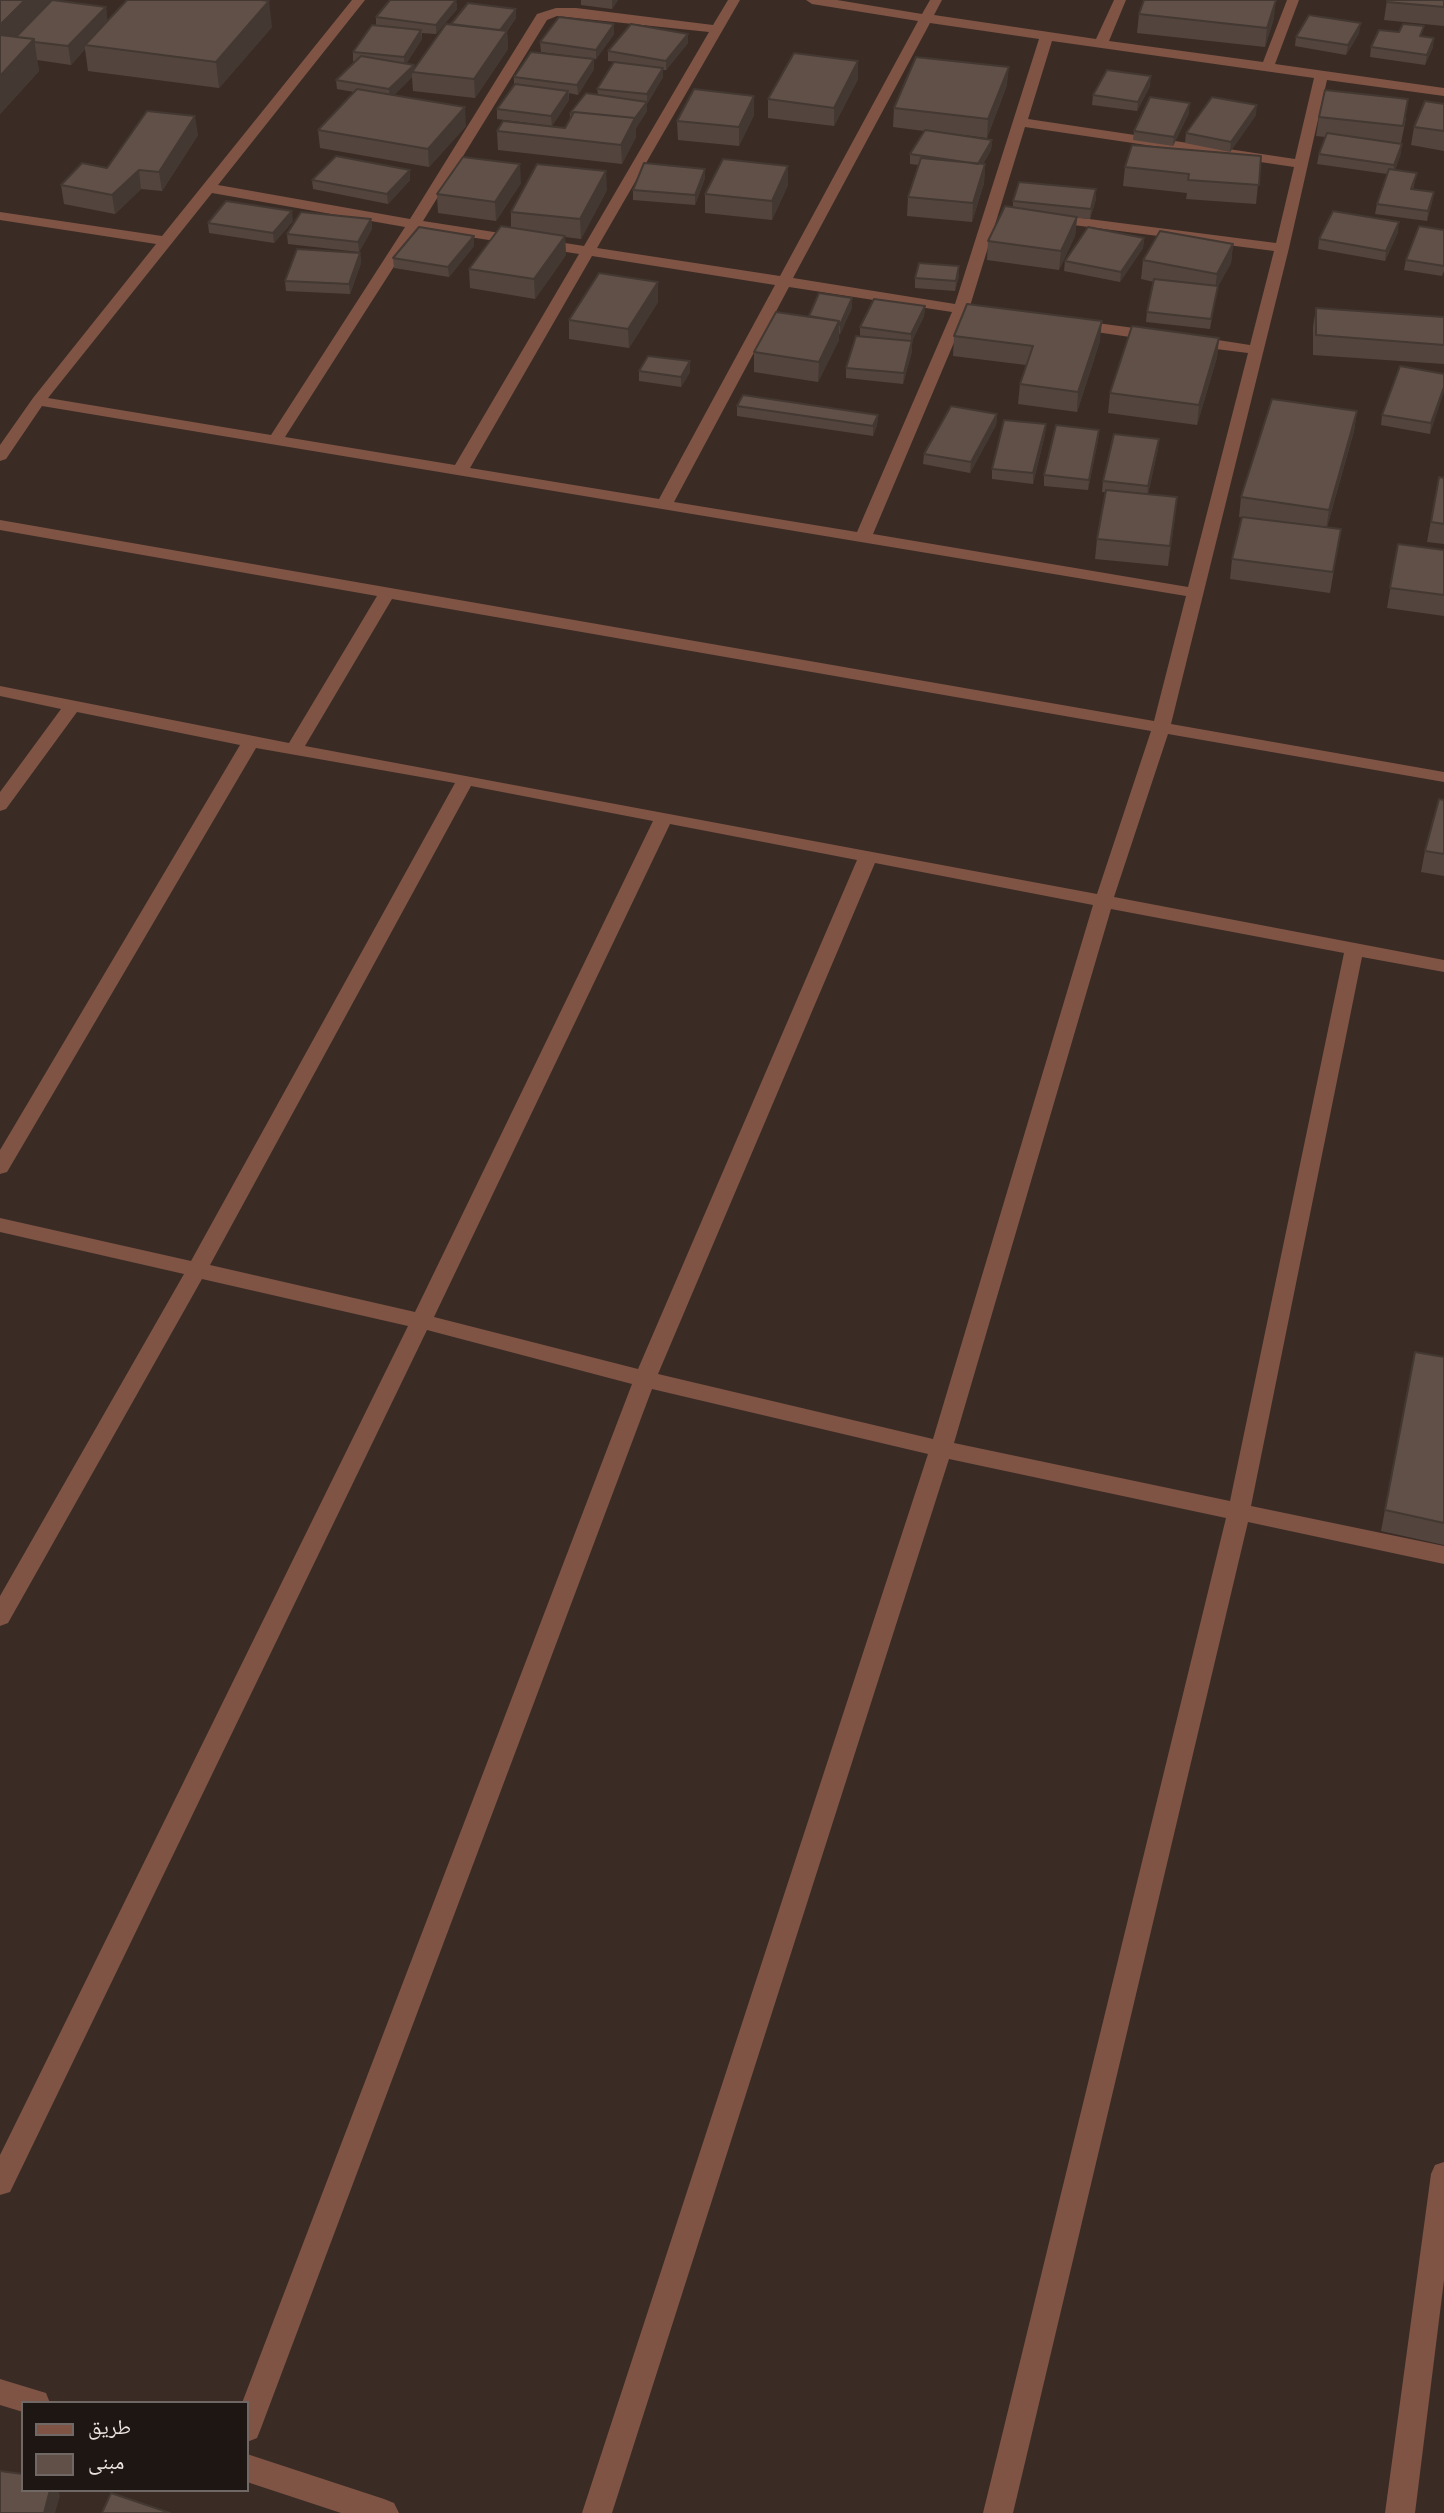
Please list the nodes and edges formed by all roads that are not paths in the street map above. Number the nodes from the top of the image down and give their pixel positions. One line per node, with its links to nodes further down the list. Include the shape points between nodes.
1 (359, 0): 16 (street)
2 (734, 0): 8 (street)
3 (812, 0): 7 (street)
4 (936, 0): 7 (street)
5 (1120, 0): 10 (street)
6 (1293, 0): 11 (street)
7 (926, 18): 9 (street); 23 (street)
8 (717, 29): 19 (street, via 576,12 542,18); 22 (street)
9 (1047, 36): 10 (street); 14 (street)
10 (1101, 43): 11 (street)
11 (1268, 66): 12 (street)
12 (1322, 74): 13 (street); 15 (street)
13 (1444, 92)
14 (1019, 122): 15 (street); 24 (street, via 999,211)
15 (1301, 164): 21 (street)
16 (208, 188): 19 (street); 20 (street)
17 (0, 216): 20 (street)
18 (1034, 216): 21 (street)
19 (414, 224): 22 (street); 29 (street)
20 (166, 241): 28 (street)
21 (1282, 248): 27 (street)
22 (587, 252): 23 (street); 31 (street)
23 (783, 283): 24 (street); 32 (street)
24 (961, 309): 25 (street); 34 (street)
25 (1014, 317)
26 (1055, 322): 27 (street)
27 (1256, 350): 36 (street)
28 (38, 401): 29 (street); 30 (street)
29 (275, 441): 31 (street)
30 (0, 456)
31 (460, 471): 32 (street)
32 (664, 505): 34 (street)
33 (0, 525): 35 (street)
34 (863, 538): 36 (street)
35 (388, 592): 39 (street); 41 (street)
36 (1195, 593): 39 (street)
37 (0, 691): 38 (street)
38 (73, 705): 40 (street); 44 (street)
39 (1161, 727): 42 (street); 47 (street)
40 (251, 742): 41 (street); 50 (street)
41 (294, 749): 43 (street)
42 (1444, 777)
43 (466, 780): 45 (street); 52 (street)
44 (0, 805)
45 (663, 819): 46 (street); 53 (street)
46 (868, 857): 47 (street); 54 (street)
47 (1103, 903): 48 (street); 55 (street)
48 (1354, 949): 49 (street); 56 (street)
49 (1444, 966)
50 (0, 1167)
51 (0, 1225): 52 (street)
52 (196, 1271): 53 (street); 58 (street)
53 (421, 1321): 54 (street); 60 (street)
54 (645, 1379): 55 (street); 63 (street)
55 (941, 1449): 56 (street); 66 (street)
56 (1239, 1511): 57 (street); 67 (street)
57 (1444, 1555)
58 (0, 1617)
59 (1444, 2174): 68 (street)
60 (0, 2183)
61 (0, 2392): 62 (street)
62 (29, 2401)
63 (248, 2425)
64 (248, 2468): 65 (street)
65 (384, 2513)
66 (597, 2513)
67 (998, 2513)
68 (1399, 2513)

